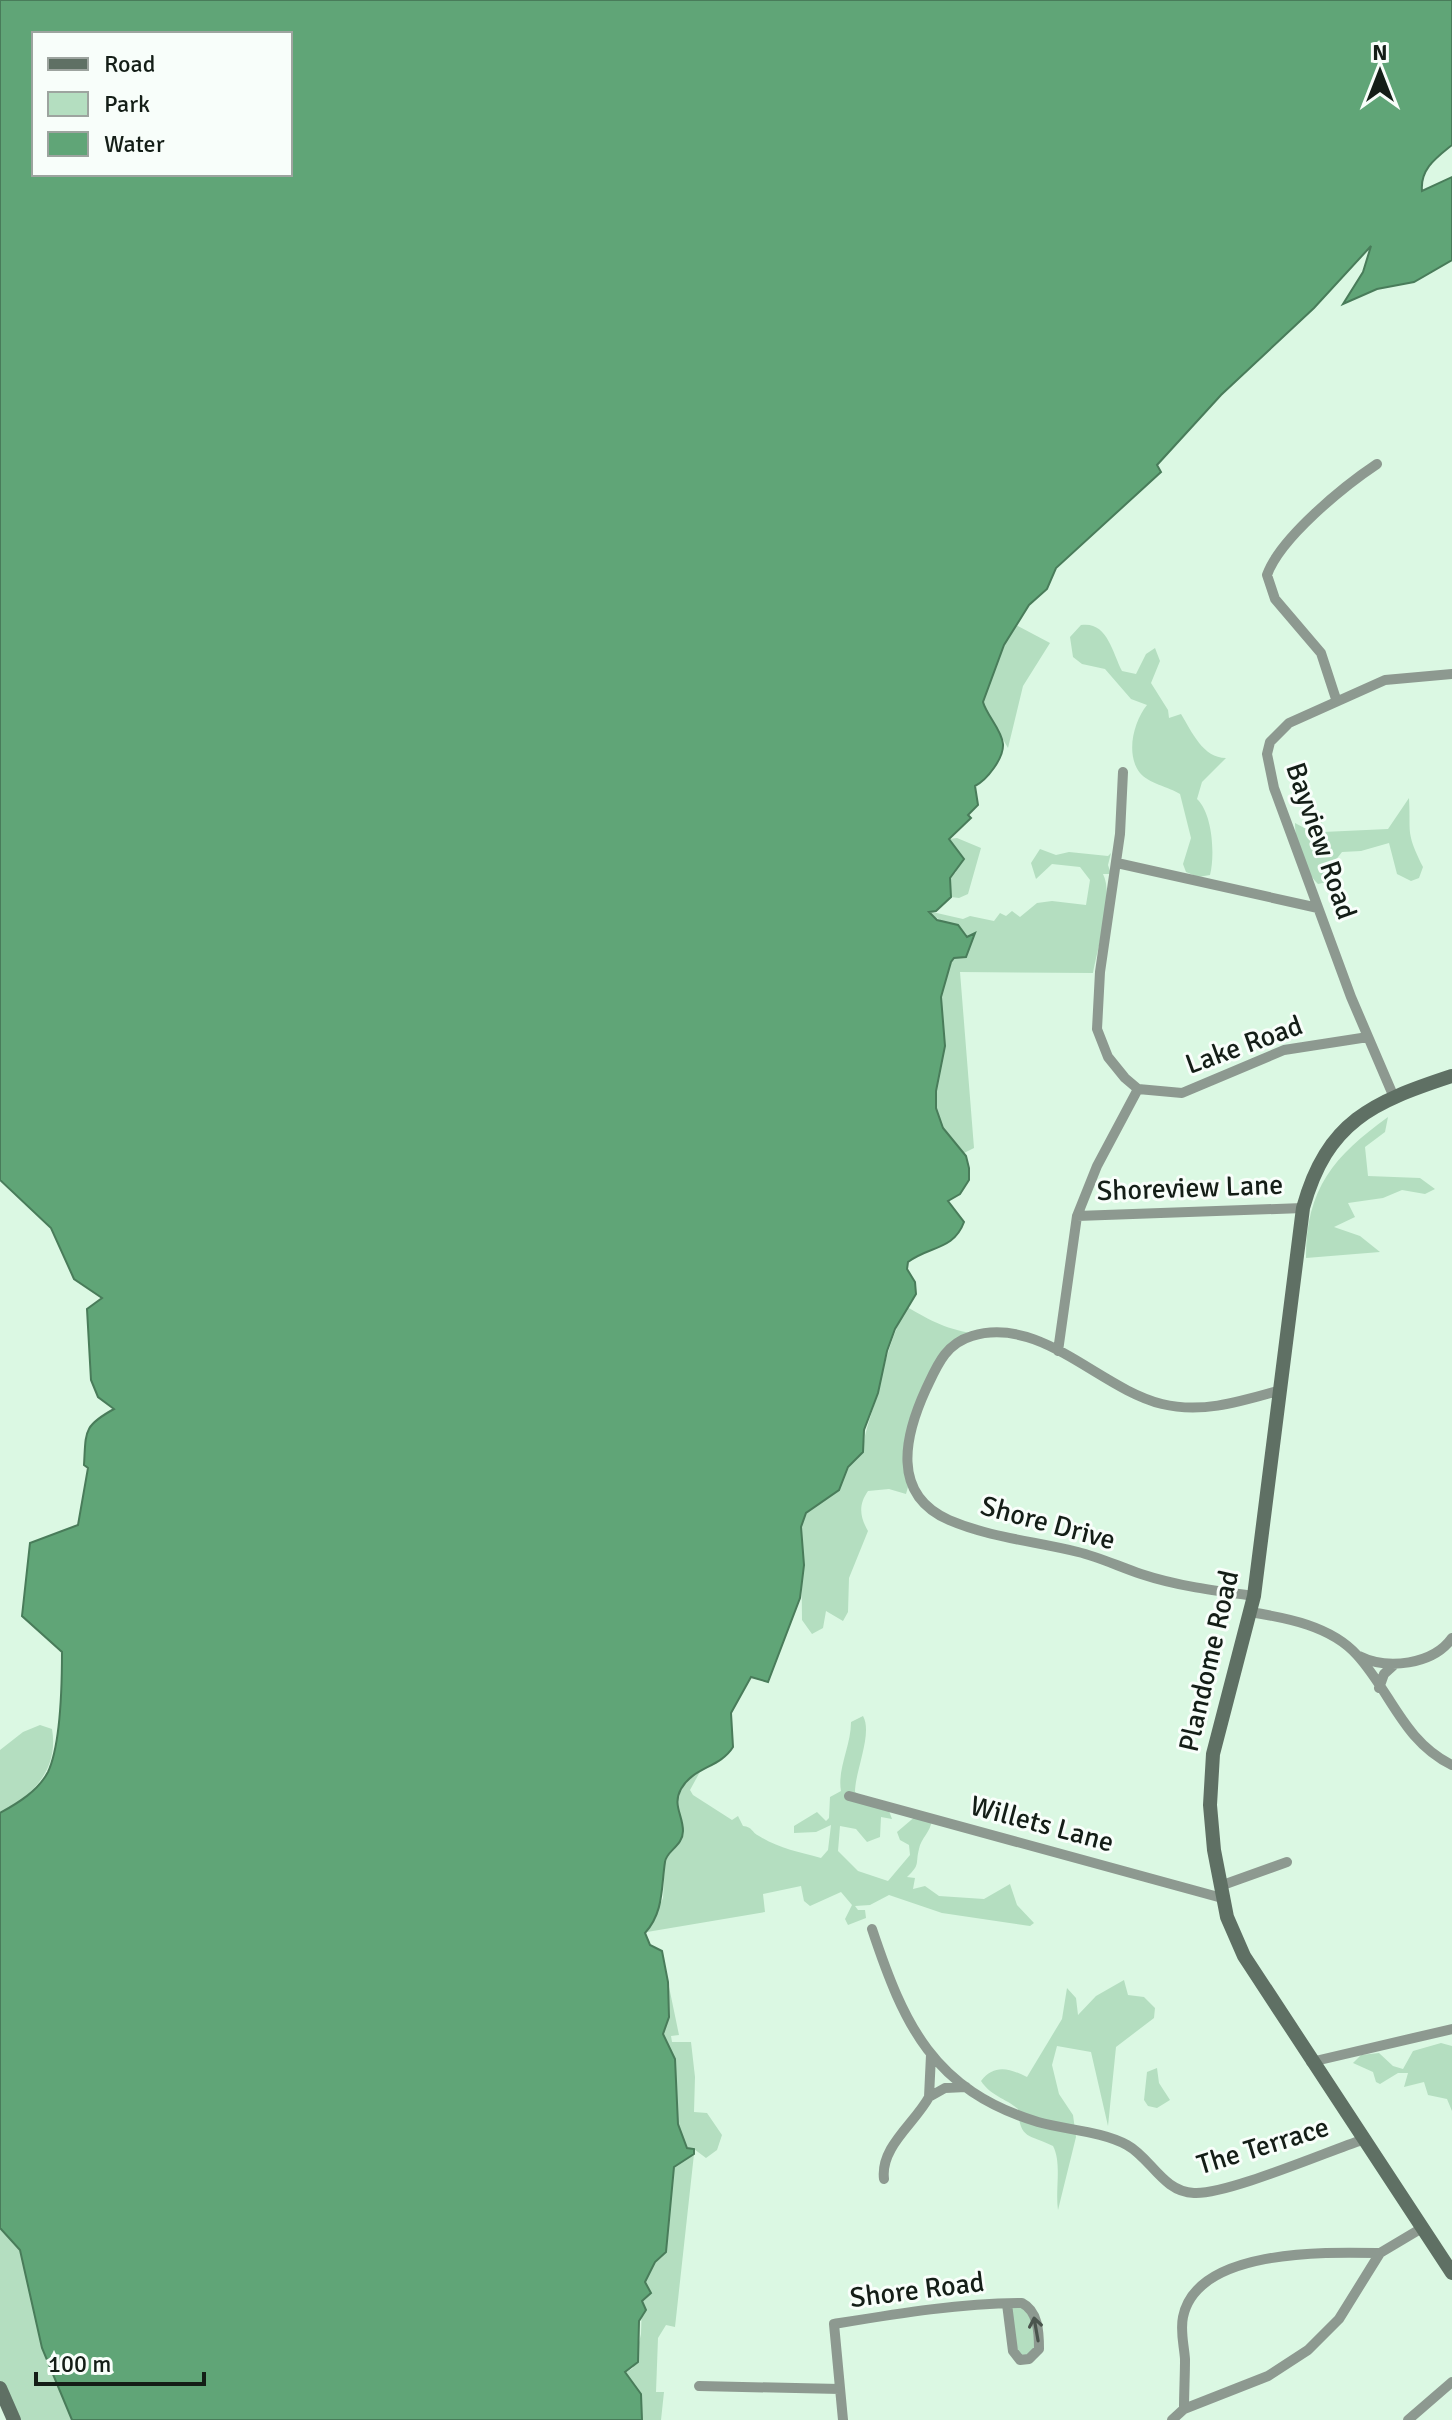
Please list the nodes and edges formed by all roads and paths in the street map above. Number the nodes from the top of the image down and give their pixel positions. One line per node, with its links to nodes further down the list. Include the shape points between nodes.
1 (1377, 464): 3 (street, via 1342,489 1281,551 1267,575 1275,599 1321,653)
2 (1452, 674): 3 (street, Bayview Road, via 1385,680)
3 (1336, 699): 6 (street, Bayview Road, via 1279,731 1267,754 1274,788)
4 (1123, 772): 5 (street)
5 (1117, 863): 6 (street); 9 (street, via 1097,1029 1108,1057)
6 (1318, 908): 7 (street, Bayview Road)
7 (1368, 1037): 9 (street, Lake Road, via 1284,1050 1196,1090); 10 (street, Bayview Road)
8 (1452, 1076): 10 (main road, Plandome Road)
9 (1138, 1089): 12 (street)
10 (1393, 1095): 11 (main road, Plandome Road, via 1336,1139 1317,1168)
11 (1303, 1208): 12 (street, Shoreview Lane); 14 (main road, Plandome Road)
12 (1077, 1216): 13 (street)
13 (1058, 1351): 14 (street, Shore Drive, via 1137,1396 1162,1404 1214,1407); 15 (street, Shore Drive, via 994,1333 968,1337 948,1349 906,1445 906,1467 920,1496 943,1518 976,1532 1083,1553 1179,1585)
14 (1281, 1390): 15 (main road, Plandome Road)
15 (1254, 1596): 16 (main road, Plandome Road)
16 (1250, 1612): 18 (street, via 1328,1633); 24 (main road, Plandome Road, via 1211,1775 1210,1819)
17 (1452, 1638): 19 (street, via 1436,1654)
18 (1358, 1656): 19 (street); 20 (street)
19 (1395, 1664): 20 (street)
20 (1379, 1688): 21 (street, via 1421,1744)
21 (1452, 1765)
22 (849, 1796): 24 (street, Willets Lane)
23 (1287, 1862): 24 (street)
24 (1221, 1892): 28 (main road, Plandome Road, via 1237,1943)
25 (872, 1929): 27 (street, The Terrace, via 895,1998)
26 (1452, 2029): 28 (street)
27 (931, 2055): 29 (street, The Terrace); 30 (street)
28 (1311, 2062): 31 (main road, Plandome Road)
29 (966, 2087): 30 (street, via 945,2088); 31 (street, The Terrace, via 1021,2116 1126,2144 1167,2183 1190,2193 1225,2187)
30 (929, 2097): 32 (street, via 889,2152)
31 (1362, 2140): 33 (main road, Plandome Road)
32 (884, 2179)
33 (1422, 2228): 34 (main road, Plandome Road); 35 (street)
34 (1436, 2250): 36 (street); 37 (main road, Plandome Road)
35 (1380, 2253): 43 (street, via 1339,2319 1308,2350 1268,2376); 43 (street, via 1287,2254 1242,2266 1201,2286 1182,2317)
36 (1452, 2255)
37 (1452, 2273)
38 (1007, 2304): 38 (street, Shore Road, one-way to 38, via 1014,2353 1020,2360 1029,2359 1039,2346 1033,2312 1025,2304); 42 (street, Shore Road, via 834,2324)
39 (1452, 2382): 47 (street)
40 (699, 2386): 42 (street)
41 (0, 2388): 44 (main road)
42 (840, 2389): 45 (street, Shore Road)
43 (1184, 2409): 46 (street)
44 (14, 2420)
45 (843, 2420)
46 (1172, 2420)
47 (1408, 2420)

